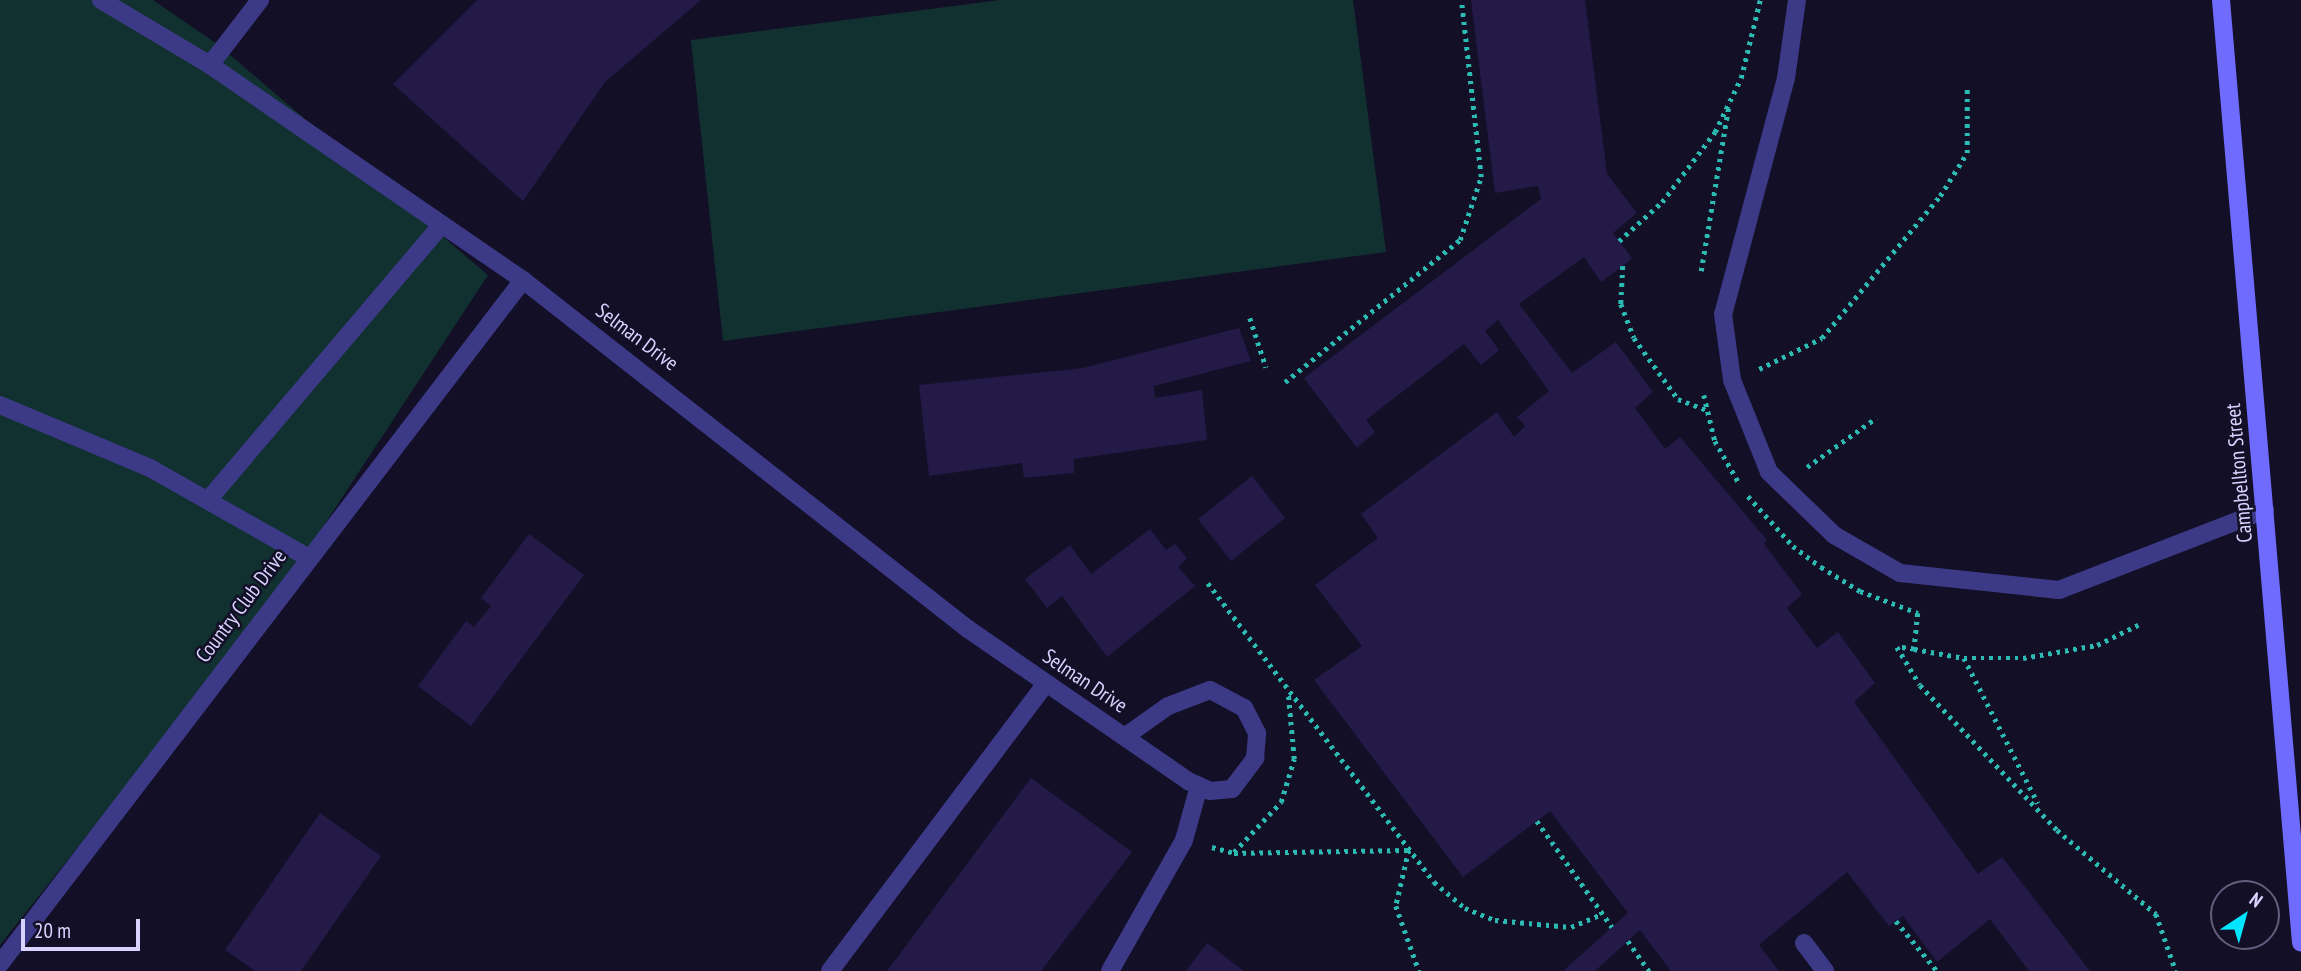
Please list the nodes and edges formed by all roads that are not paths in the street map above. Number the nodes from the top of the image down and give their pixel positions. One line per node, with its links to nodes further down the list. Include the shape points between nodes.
1 (101, 0): 5 (street, Selman Drive)
2 (260, 0): 5 (street)
3 (1797, 0): 10 (street, via 1786,78 1723,314 1732,380 1769,472 1834,535 1899,573 2059,590)
4 (2221, 0): 10 (main road, Campbellton Street)
5 (210, 65): 6 (street, Selman Drive)
6 (442, 224): 7 (street, Selman Drive); 9 (street)
7 (523, 280): 11 (street, Country Club Drive); 12 (street, Selman Drive, via 947,613)
8 (0, 405): 9 (street)
9 (209, 499): 11 (street)
10 (2265, 510): 15 (main road, Campbellton Street)
11 (307, 557): 18 (street, Country Club Drive)
12 (1046, 683): 13 (street, Selman Drive); 19 (street)
13 (1126, 736): 14 (street, Selman Drive); 14 (street, Selman Drive, via 1192,694 1210,690 1230,698 1244,708 1257,733 1255,758 1233,789)
14 (1199, 786): 20 (street, via 1184,840)
15 (2297, 849): 17 (main road, Campbellton Street)
16 (1804, 943): 21 (street)
17 (2301, 943)
18 (0, 964)
19 (830, 971)
20 (1111, 971)
21 (1825, 971)

